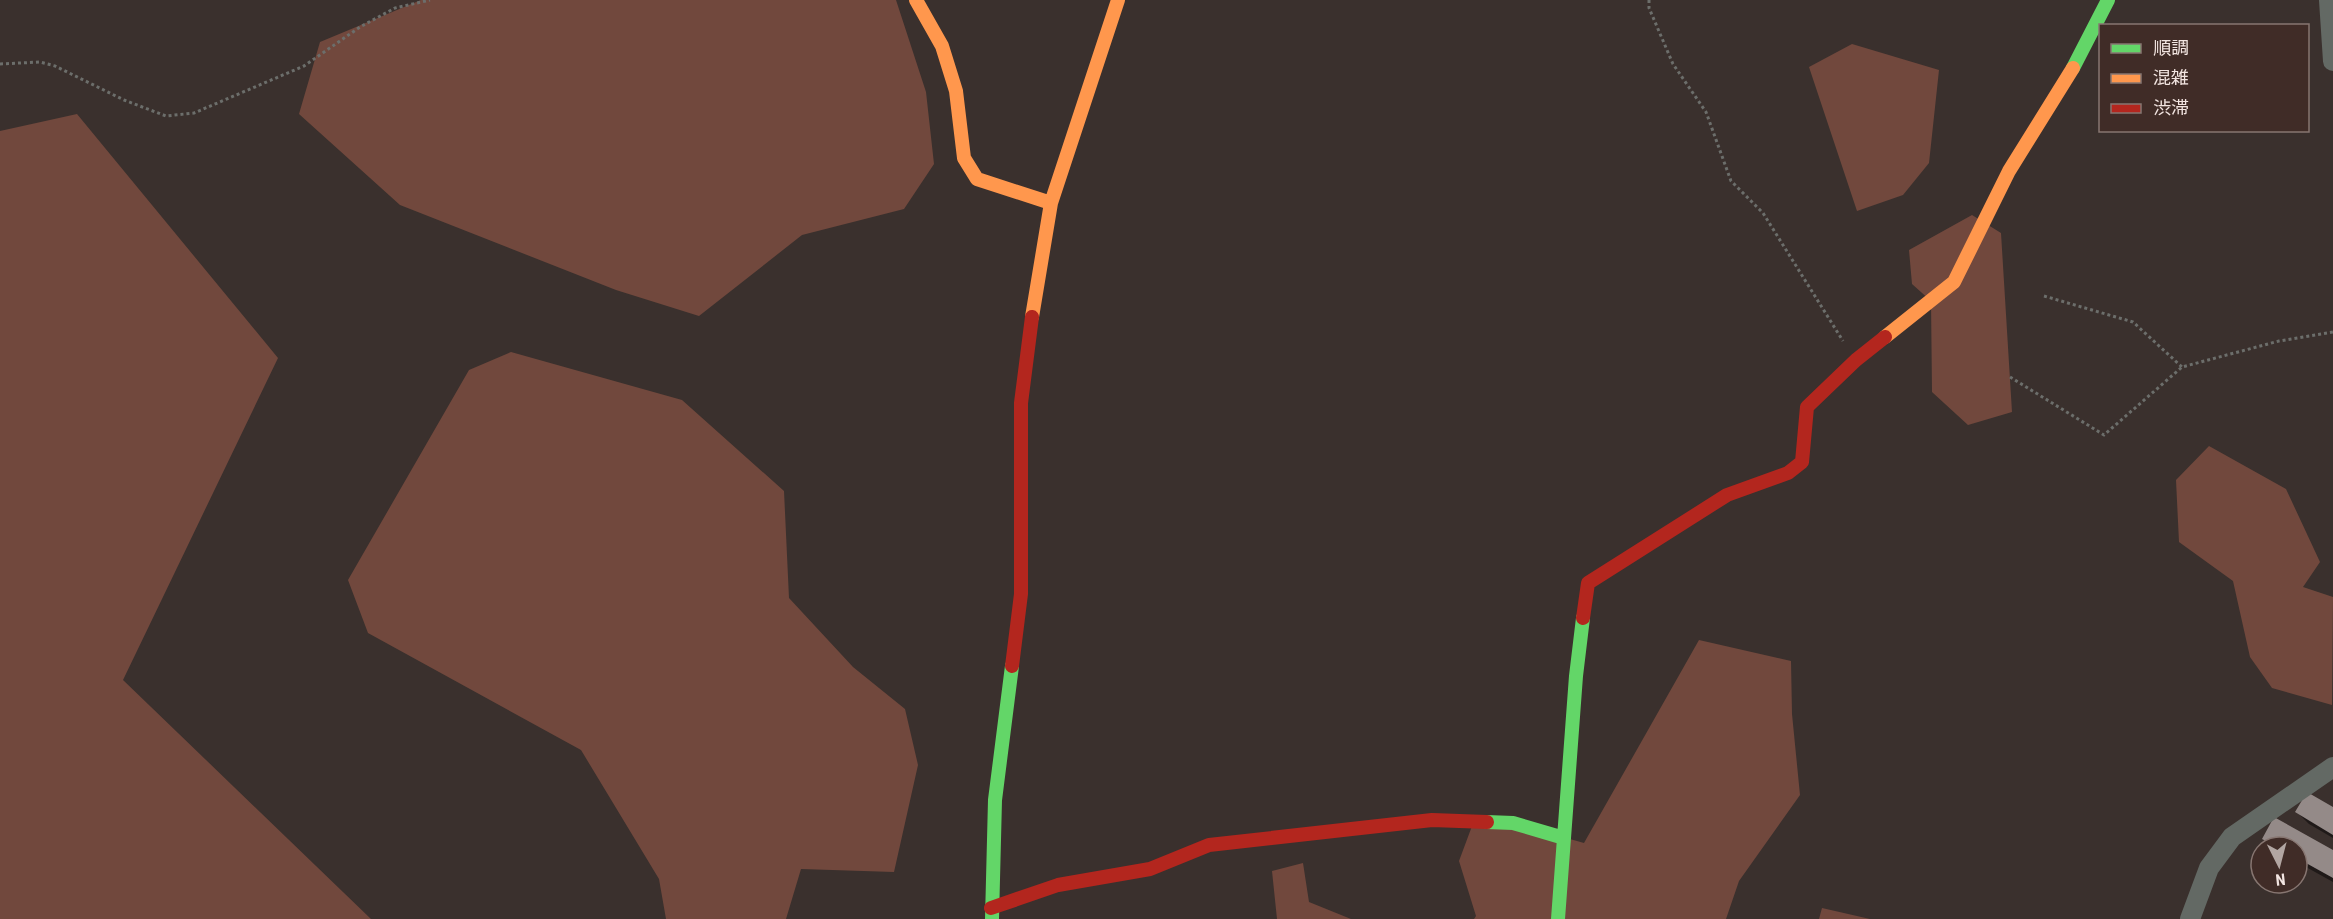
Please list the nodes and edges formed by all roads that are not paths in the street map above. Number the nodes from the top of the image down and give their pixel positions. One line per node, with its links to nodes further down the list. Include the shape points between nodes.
1 (916, 0): 6 (street, via 942,46 956,91 964,158 977,179)
2 (1118, 0): 6 (street)
3 (2108, 0): 8 (street, via 2053,104 2009,171 1954,282 1856,360 1807,407 1802,462 1788,473 1726,495 1588,583 1576,676)
4 (2329, 0): 5 (street)
5 (2333, 61)
6 (1051, 203): 9 (street, via 1038,268 1021,404 1021,594 994,800)
7 (2333, 767): 11 (street, via 2232,837 2209,868)
8 (1564, 838): 9 (street, via 1513,823 1432,820 1209,845 1150,869 1058,885); 10 (street)
9 (992, 914)
10 (1558, 919)
11 (2190, 919)

